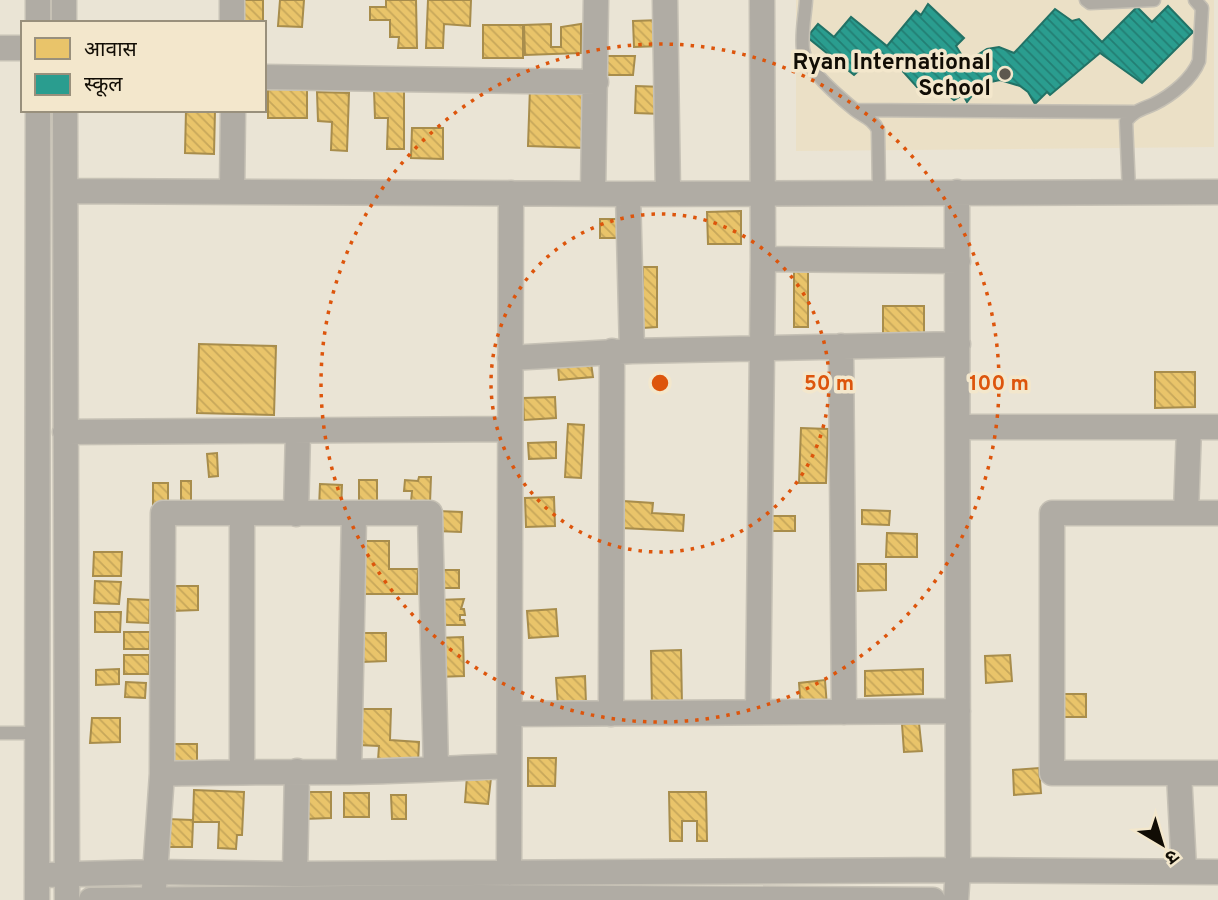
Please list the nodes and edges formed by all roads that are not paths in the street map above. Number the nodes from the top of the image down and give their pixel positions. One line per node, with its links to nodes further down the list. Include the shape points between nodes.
1 (38, 0): 11 (street)
2 (64, 0): 12 (street)
3 (232, 0): 13 (street)
4 (596, 0): 17 (street)
5 (664, 0): 33 (street)
6 (762, 0): 26 (street)
7 (806, 0): 18 (lane, via 806,60)
8 (1086, 0): 9 (lane)
9 (1154, 0)
10 (1195, 0): 22 (lane, via 1202,8 1196,69 1154,104)
11 (38, 21)
12 (64, 21)
13 (232, 21)
14 (0, 48): 15 (street)
15 (21, 48)
16 (266, 77): 17 (street)
17 (596, 82): 25 (street)
18 (855, 110): 22 (lane); 27 (lane, via 878,130)
19 (38, 112): 58 (street)
20 (65, 112): 23 (street)
21 (233, 112): 24 (street)
22 (1133, 113): 29 (lane, via 1126,121)
23 (66, 191): 24 (street); 46 (street)
24 (232, 191): 31 (street)
25 (593, 192): 31 (street); 32 (street)
26 (762, 192): 27 (street); 33 (street); 34 (street)
27 (879, 192): 28 (street)
28 (957, 192): 29 (street); 35 (street)
29 (1129, 192): 30 (street)
30 (1218, 192)
31 (511, 193): 40 (street)
32 (628, 194): 33 (street); 39 (street)
33 (668, 194)
34 (763, 259): 35 (street); 38 (street)
35 (958, 261): 36 (street)
36 (958, 344): 37 (street); 41 (street)
37 (841, 346): 38 (street); 54 (street)
38 (762, 347): 39 (street); 53 (street)
39 (622, 351): 40 (street); 56 (street)
40 (510, 358): 44 (street)
41 (958, 426): 42 (street); 52 (street)
42 (1189, 427): 43 (street); 48 (street)
43 (1218, 427)
44 (510, 429): 45 (street); 55 (street)
45 (298, 431): 46 (street); 51 (street)
46 (65, 432): 74 (street)
47 (354, 513): 51 (street); 60 (street, via 429,513); 63 (street)
48 (1186, 513): 49 (street); 64 (street, via 1052,513 1052,773)
49 (1218, 513)
50 (242, 514): 51 (street); 61 (street); 66 (street, via 163,513)
51 (296, 514)
52 (958, 711): 54 (street); 67 (street)
53 (758, 712): 54 (street); 56 (street)
54 (844, 712)
55 (510, 714): 56 (street); 59 (street)
56 (611, 714)
57 (0, 733): 58 (lane)
58 (37, 733): 73 (street)
59 (509, 766): 60 (street); 71 (street)
60 (436, 769): 63 (street)
61 (242, 771): 62 (street); 66 (street)
62 (297, 771): 63 (street); 72 (street)
63 (349, 772)
64 (1179, 773): 65 (street); 68 (street)
65 (1218, 773)
66 (162, 774): 69 (street)
67 (958, 870): 68 (street); 71 (street); 81 (street)
68 (1184, 870): 70 (street)
69 (154, 872): 72 (street); 74 (street); 75 (street)
70 (1218, 872)
71 (509, 873): 72 (street)
72 (295, 874)
73 (37, 875): 74 (street); 77 (street)
74 (66, 875): 78 (street)
75 (154, 899): 76 (street); 79 (street)
76 (771, 899): 80 (street)
77 (37, 900)
78 (67, 900)
79 (91, 900)
80 (933, 900)
81 (956, 900)

